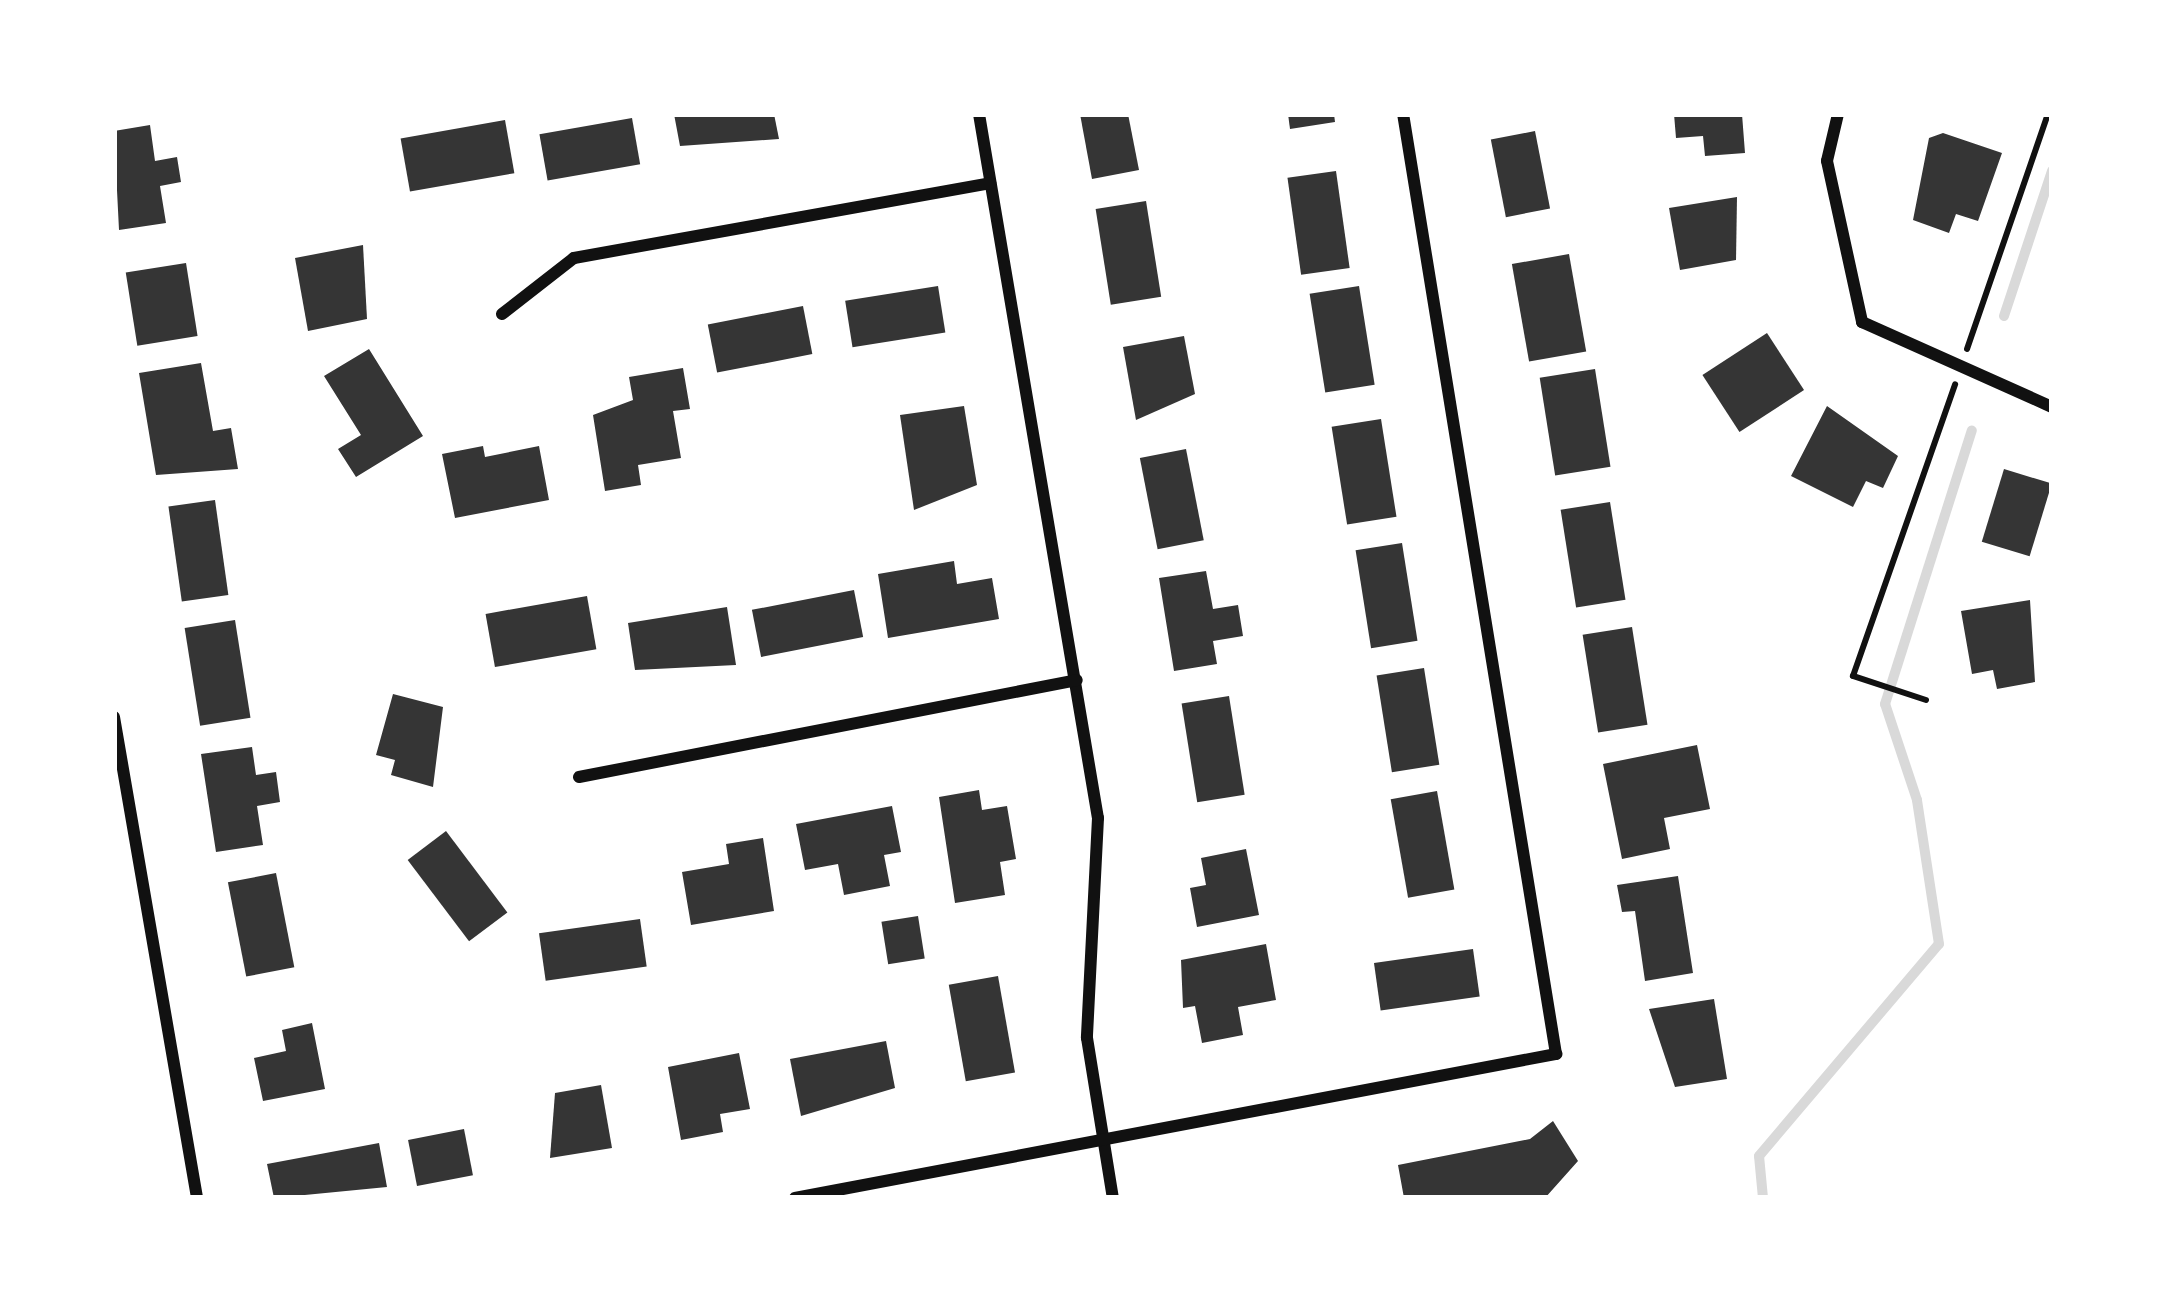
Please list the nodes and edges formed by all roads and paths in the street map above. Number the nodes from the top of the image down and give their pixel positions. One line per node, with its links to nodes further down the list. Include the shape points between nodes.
1 (979, 114): 5 (street)
2 (1403, 114): 13 (street, via 1556,1054)
3 (1838, 114): 7 (street, via 1827,161 1862,322)
4 (2048, 114): 7 (path)
5 (990, 183): 6 (street, via 574,259); 9 (street)
6 (502, 314)
7 (1959, 371): 8 (street); 10 (path, via 1853,676)
8 (2052, 406)
9 (1077, 680): 12 (street); 13 (street, via 1099,818 1087,1038)
10 (1926, 700)
11 (114, 717): 14 (street)
12 (579, 777)
13 (1102, 1136): 15 (street); 16 (street)
14 (197, 1198)
15 (795, 1198)
16 (1114, 1198)

